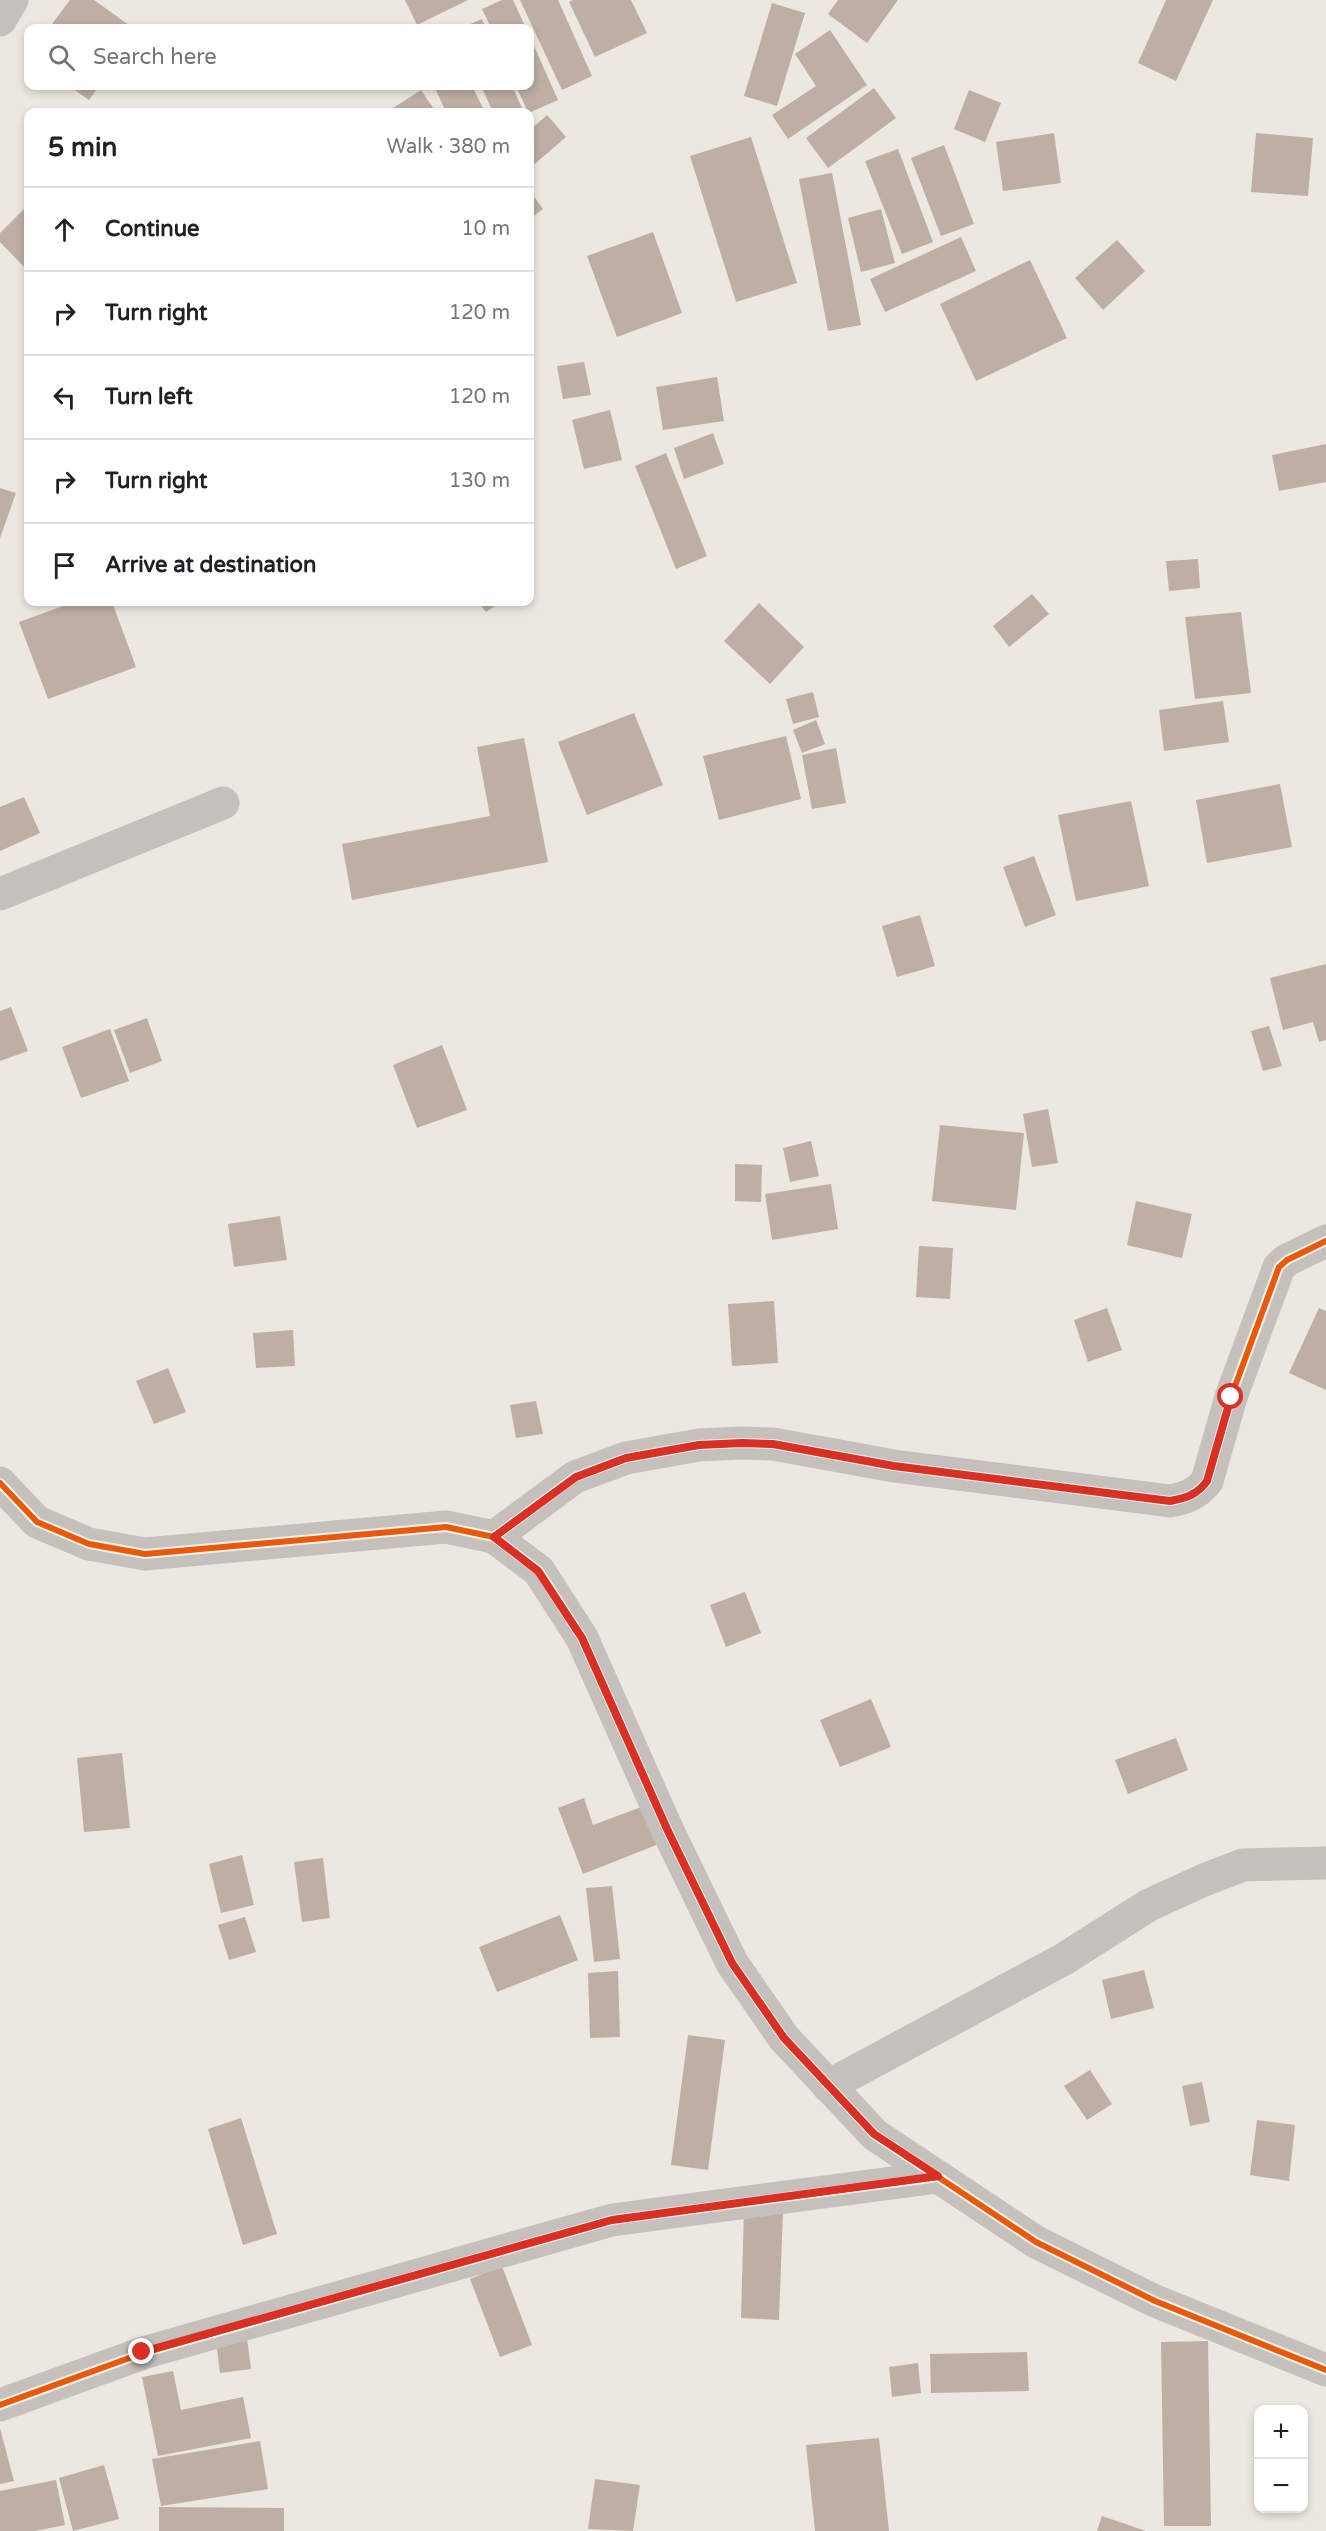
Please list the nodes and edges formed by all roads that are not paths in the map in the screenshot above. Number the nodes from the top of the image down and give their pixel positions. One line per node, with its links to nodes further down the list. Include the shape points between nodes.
1 (12, 0): 2 (street)
2 (0, 20)
3 (223, 803): 4 (street)
4 (0, 894)
5 (1326, 1241): 7 (street, via 1279,1267 1231,1397 1212,1469 1200,1491 1186,1498 1170,1501 894,1466 773,1444 699,1445 626,1458 576,1477)
6 (0, 1483): 7 (street, via 37,1522 89,1544 145,1554 446,1527)
7 (494, 1537): 9 (street, via 538,1571 582,1638 732,1963 784,2038)
8 (1326, 1863): 9 (street, via 1243,1865 1204,1880 1149,1905 1064,1959)
9 (828, 2086): 10 (street, via 874,2134)
10 (938, 2176): 11 (street, via 1036,2242 1155,2301); 12 (street, via 612,2220 142,2352)
11 (1326, 2370)
12 (0, 2405)

